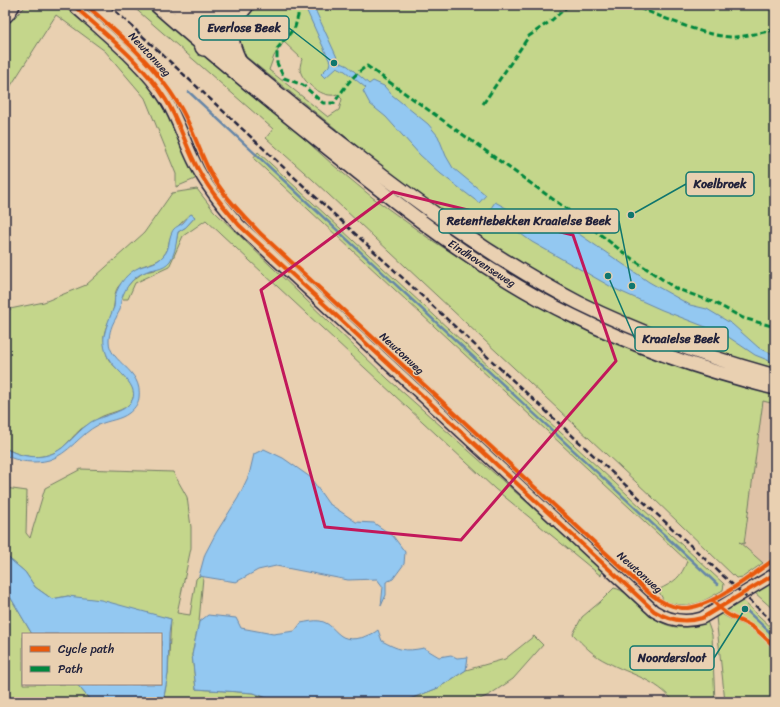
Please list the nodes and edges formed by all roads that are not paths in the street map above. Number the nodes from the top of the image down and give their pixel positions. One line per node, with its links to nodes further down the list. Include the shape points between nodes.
1 (11, 5): 7 (highway)
2 (73, 5): 12 (street, Newtonweg, via 119,46 151,80 166,100 201,174 239,226 654,611 663,617 681,621 702,618)
3 (156, 5): 8 (main road, Eindhovenseweg)
4 (177, 5): 6 (highway, via 191,12 203,14); 8 (main road, Eindhovenseweg)
5 (245, 5): 6 (highway)
6 (230, 10): 8 (highway, via 226,12); 9 (highway, via 231,46)
7 (5, 14)
8 (209, 41): 9 (main road, Eindhovenseweg); 11 (main road, Eindhovenseweg, via 287,116 386,195 514,284 573,316 638,345 716,372)
9 (237, 60): 10 (main road, Eindhovenseweg, via 412,198 521,271 579,303 643,332 696,352)
10 (775, 376)
11 (775, 388)
12 (775, 574)

